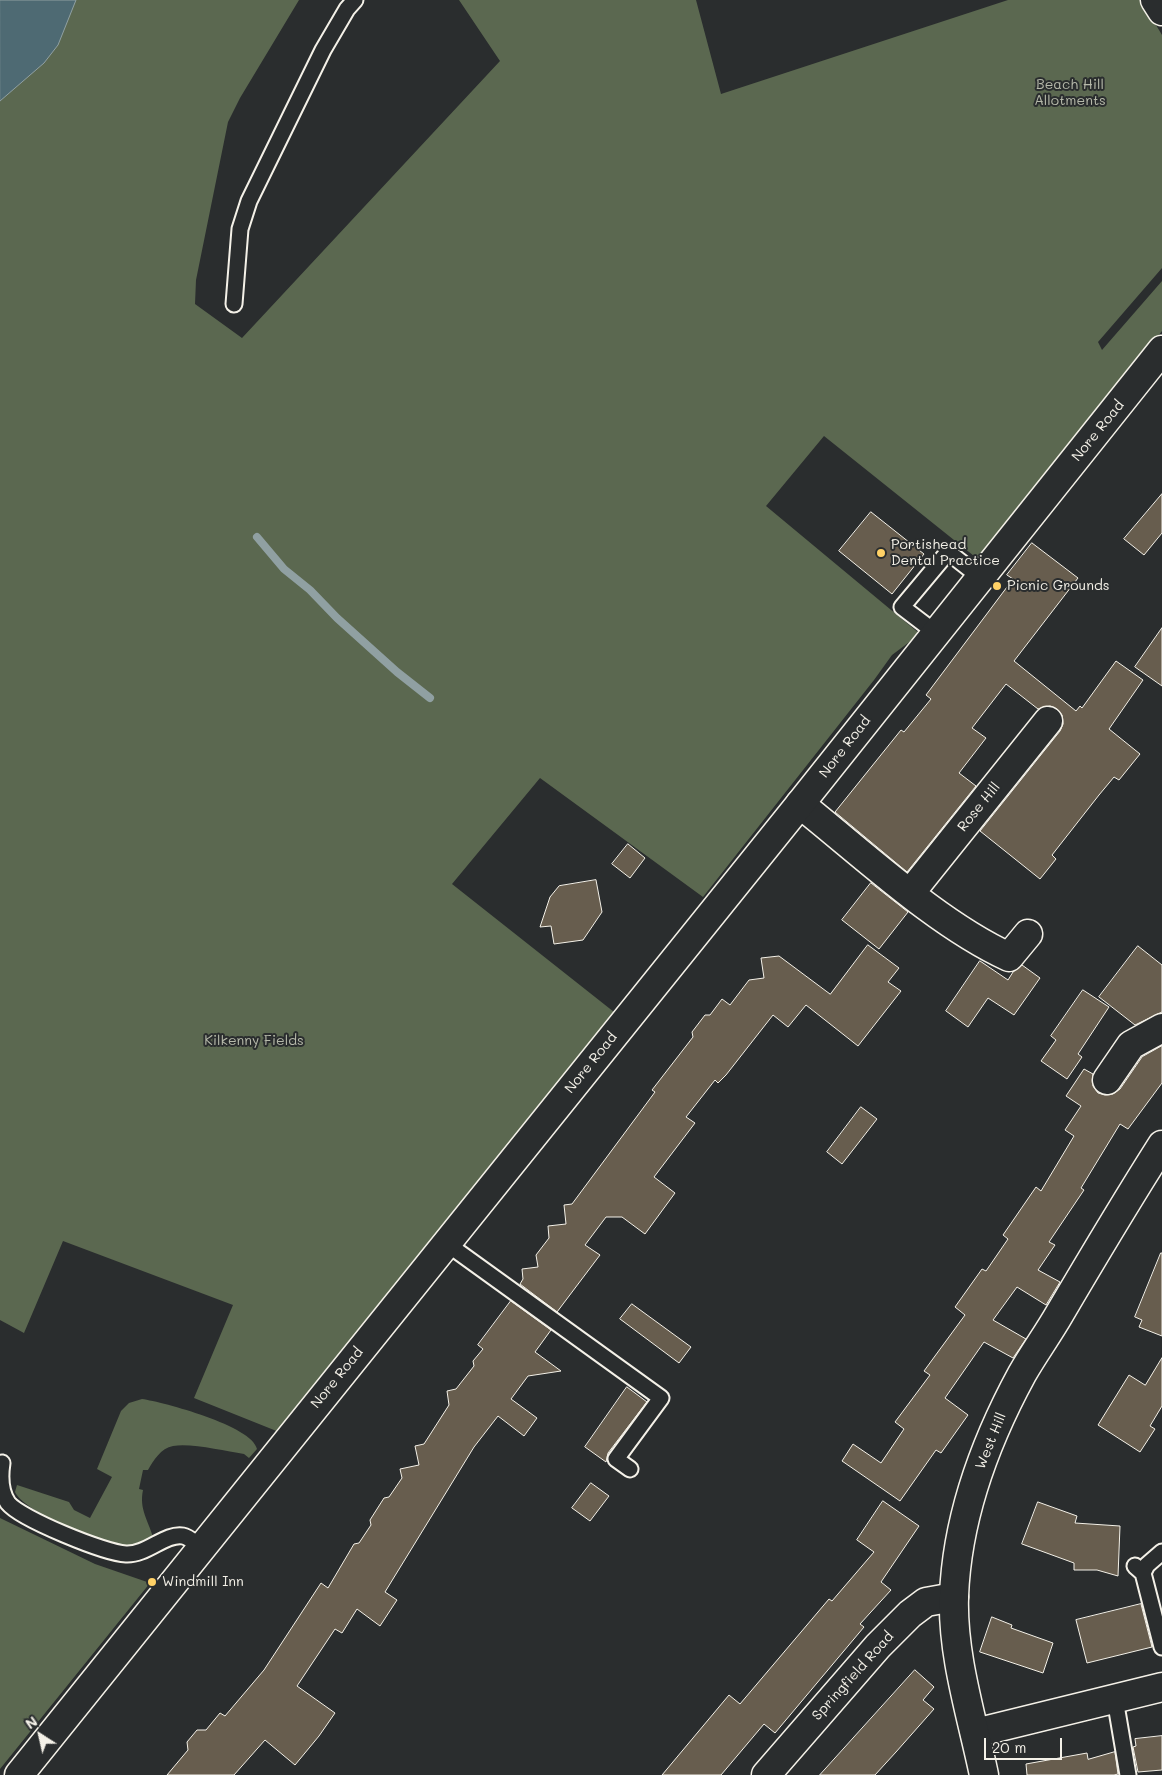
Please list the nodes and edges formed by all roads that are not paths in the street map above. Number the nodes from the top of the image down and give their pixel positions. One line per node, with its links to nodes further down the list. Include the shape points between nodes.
1 (355, 0): 4 (lane, via 323,50 249,201 240,229)
2 (1156, 0): 3 (street)
3 (1162, 11)
4 (234, 304)
5 (1162, 350): 6 (street, Nore Road)
6 (980, 577): 7 (street, Nore Road); 7 (lane, via 948,552 902,607)
7 (936, 633): 9 (street, Nore Road)
8 (1048, 721): 10 (street, Rose Hill)
9 (800, 804): 10 (street); 15 (street, Nore Road)
10 (911, 892): 11 (street, via 974,938 1009,957)
11 (1028, 934)
12 (1162, 1028): 13 (street, via 1131,1044)
13 (1107, 1080)
14 (1162, 1145): 20 (street, West Hill, via 1001,1413 973,1489 962,1534)
15 (446, 1243): 17 (lane, via 661,1398 616,1459); 18 (street, Nore Road)
16 (1, 1462): 18 (lane, via 0,1486 8,1503 29,1518 75,1538 124,1554 144,1552 175,1536 183,1536)
17 (630, 1469)
18 (202, 1548): 25 (street, Nore Road)
19 (1162, 1552): 21 (lane, via 1139,1569)
20 (954, 1596): 24 (street, West Hill, via 956,1643); 26 (street, Springfield Road, via 926,1602 906,1619 878,1646)
21 (1162, 1647)
22 (1162, 1687): 23 (street)
23 (1115, 1699): 24 (street); 28 (lane)
24 (975, 1733): 27 (street, West Hill)
25 (19, 1775)
26 (766, 1775)
27 (984, 1775)
28 (1128, 1775)

